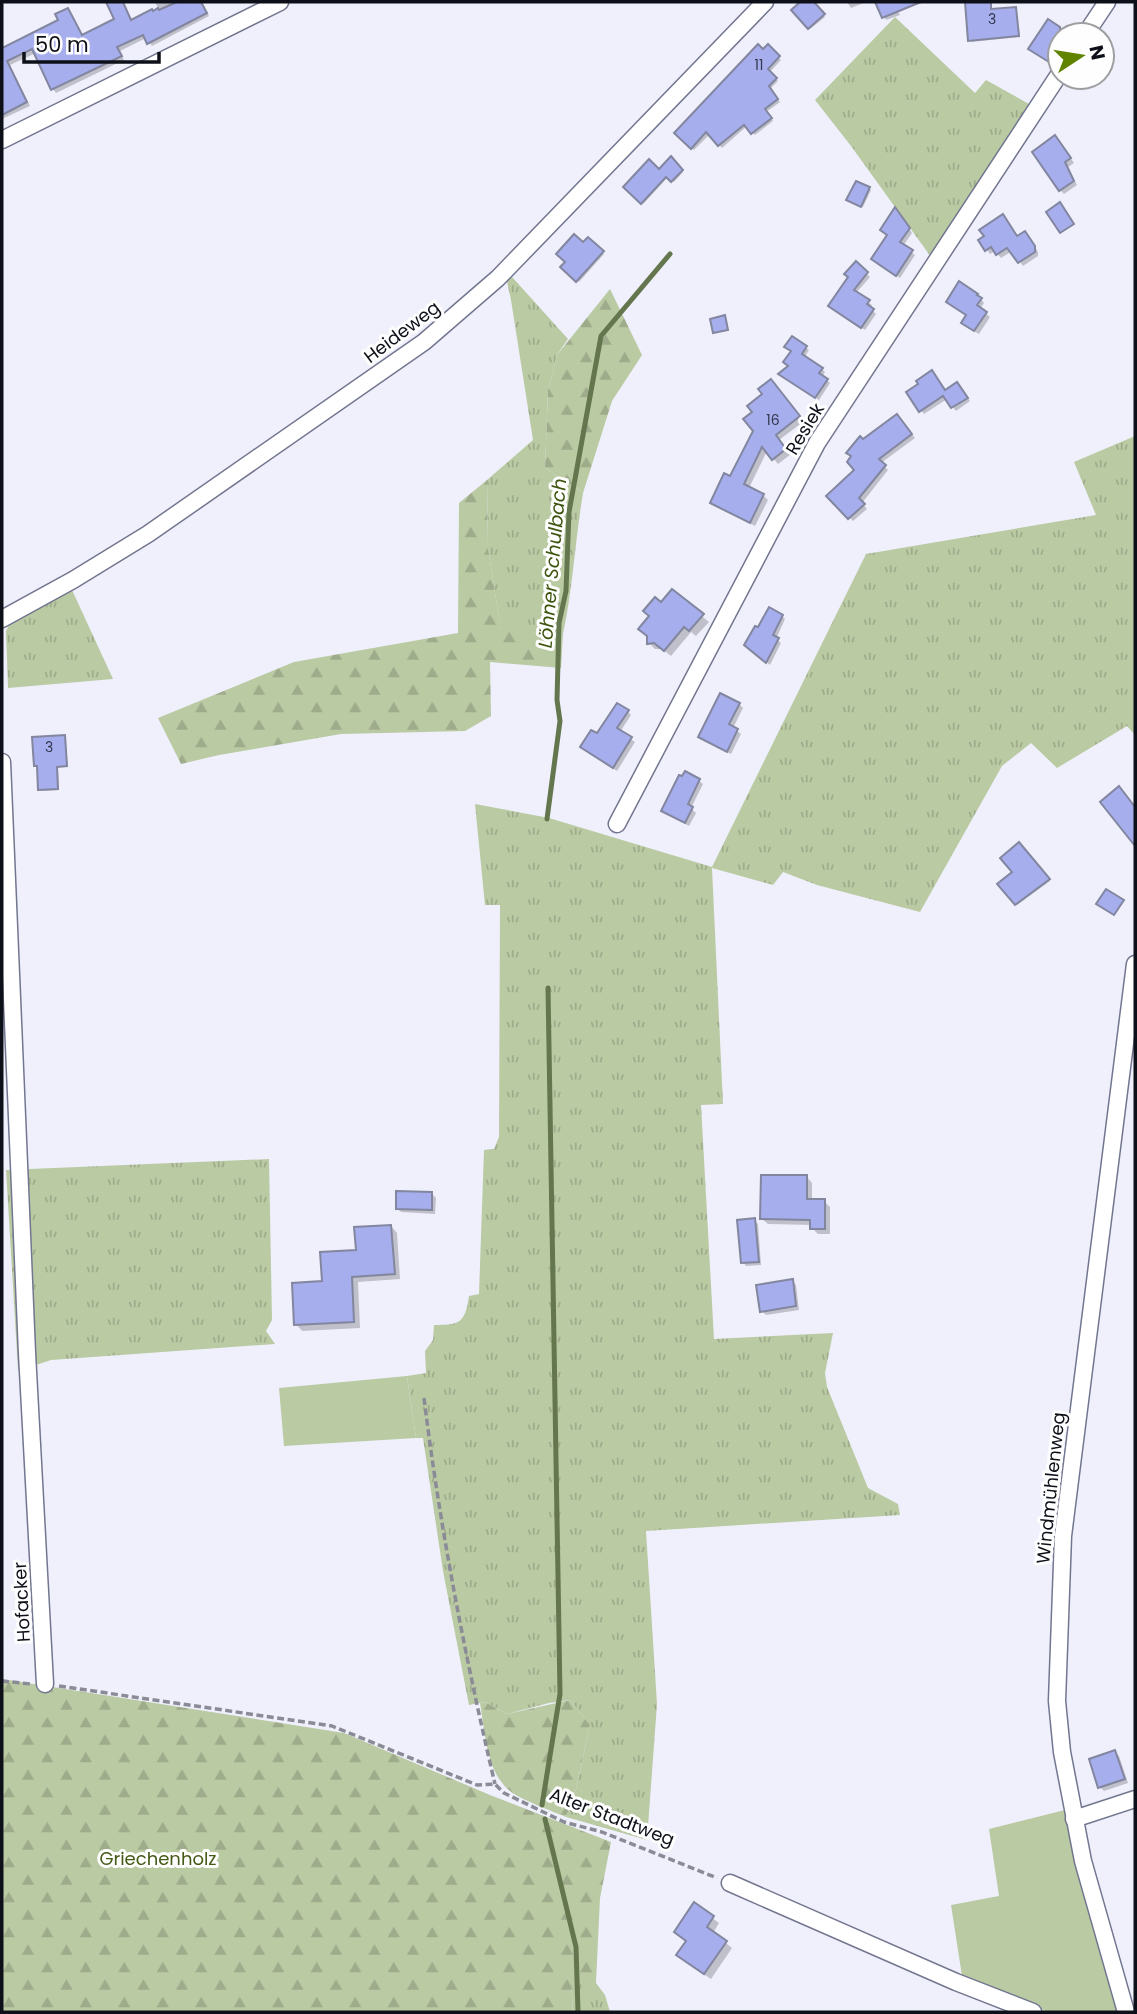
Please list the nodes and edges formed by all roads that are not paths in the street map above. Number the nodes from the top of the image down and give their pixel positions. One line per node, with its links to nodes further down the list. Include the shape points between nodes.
1 (280, 2): 6 (street)
2 (765, 2): 7 (street, Heideweg, via 498,278 425,342 148,534)
3 (1107, 2): 4 (street)
4 (1094, 21)
5 (1048, 91): 9 (street, Resiek, via 817,443)
6 (2, 140)
7 (2, 619)
8 (2, 762): 11 (street, Hofacker)
9 (617, 824)
10 (1135, 964): 13 (street, Windmühlenweg, via 1063,1536 1057,1700)
11 (45, 1684)
12 (1135, 1799): 13 (street)
13 (1074, 1819): 16 (street, Windmühlenweg)
14 (730, 1883): 15 (street)
15 (1033, 2012)
16 (1126, 2012)

